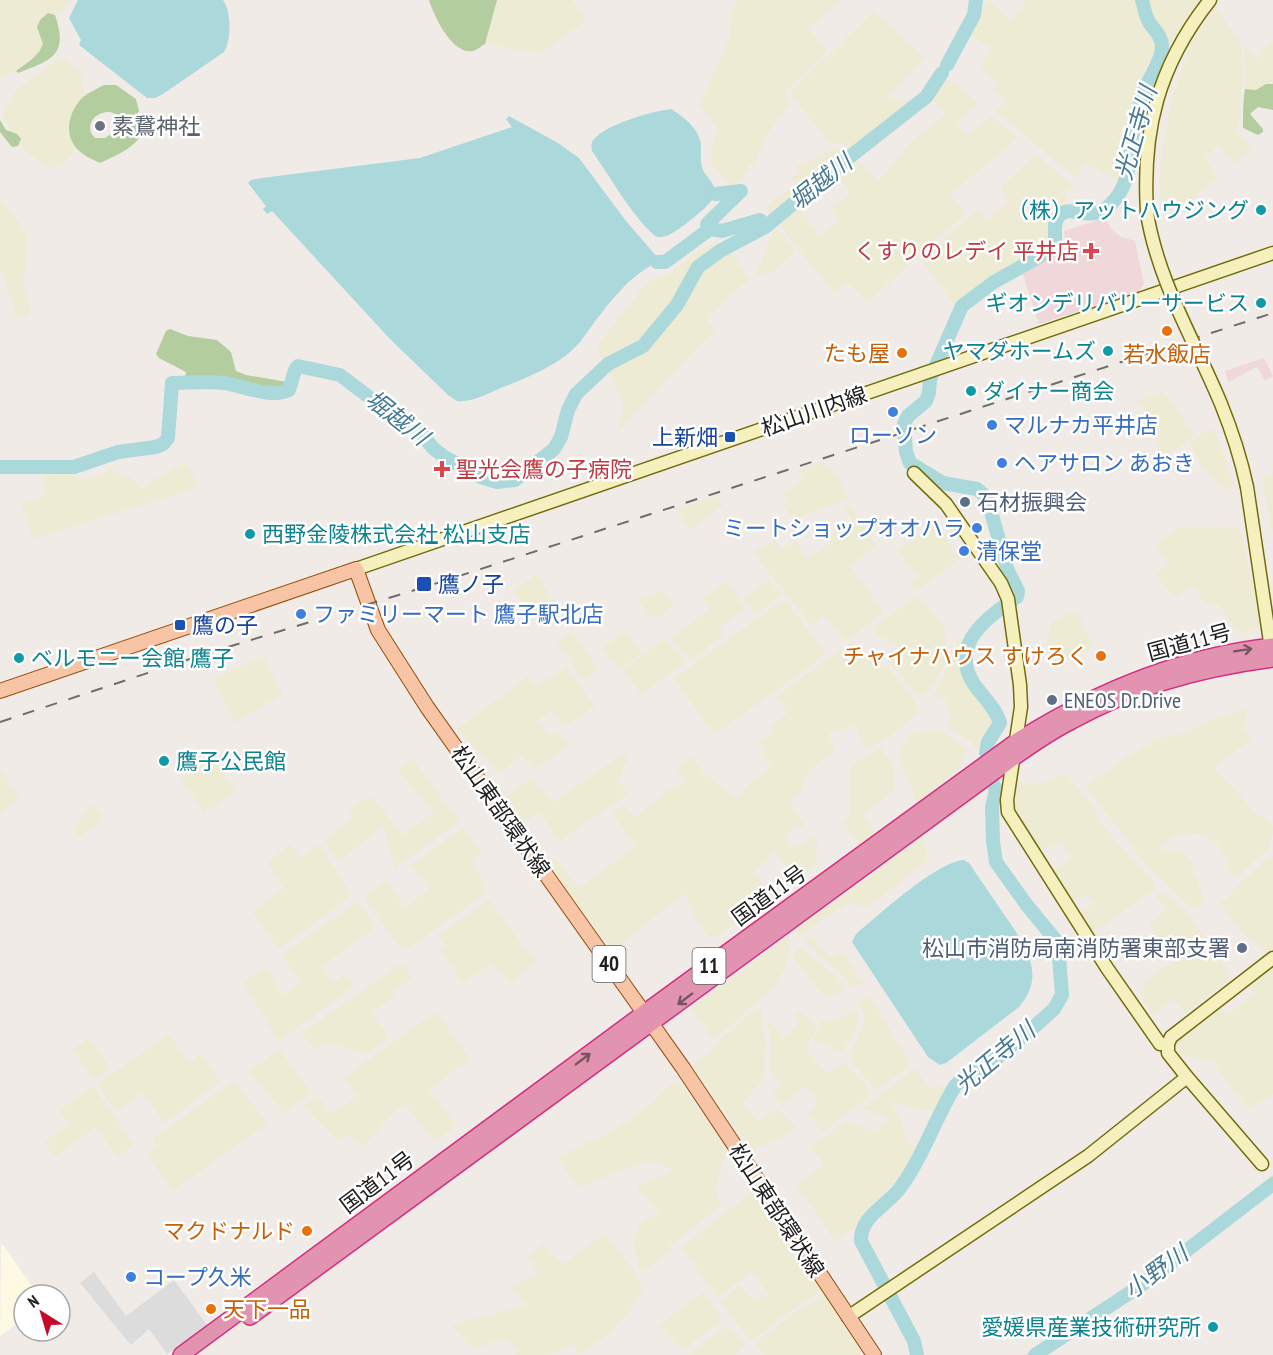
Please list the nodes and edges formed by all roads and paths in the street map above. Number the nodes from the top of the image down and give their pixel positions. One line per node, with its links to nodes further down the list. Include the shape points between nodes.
1 (1210, 0): 5 (street, bridge, via 1179,44 1157,99 1145,159 1147,213 1160,267 1221,404 1243,467)
2 (1273, 253): 4 (street, 松山川内線)
3 (914, 473): 8 (street, via 952,513 1001,583 1008,603 1020,685)
4 (356, 569): 7 (main road); 11 (main road, 松山東部環状線 / 40, via 382,639)
5 (1272, 652): 6 (street); 8 (highway, 国道11号 / 11, one-way to 5, via 1066,711 1140,679 1189,662 1239,651); 9 (highway, 国道11号 / 11, via 1143,688 1071,721)
6 (1273, 663)
7 (0, 691)
8 (1017, 741): 9 (street); 11 (highway, 国道11号 / 11)
9 (1013, 758): 11 (highway, 国道11号 / 11, one-way to 11); 12 (street, via 1007,801 1015,825 1120,987 1160,1044)
10 (1273, 958): 12 (street, via 1171,1037)
11 (648, 1019): 15 (main road, 松山東部環状線 / 40); 16 (highway, 国道11号 / 11, one-way to 11); 17 (highway, 国道11号 / 11)
12 (1168, 1044): 13 (street, via 1168,1053)
13 (1187, 1077): 14 (street); 15 (street, via 1088,1156)
14 (1262, 1164)
15 (848, 1317): 18 (main road, 松山東部環状線 / 40)
16 (181, 1355)
17 (198, 1355)
18 (874, 1355)

